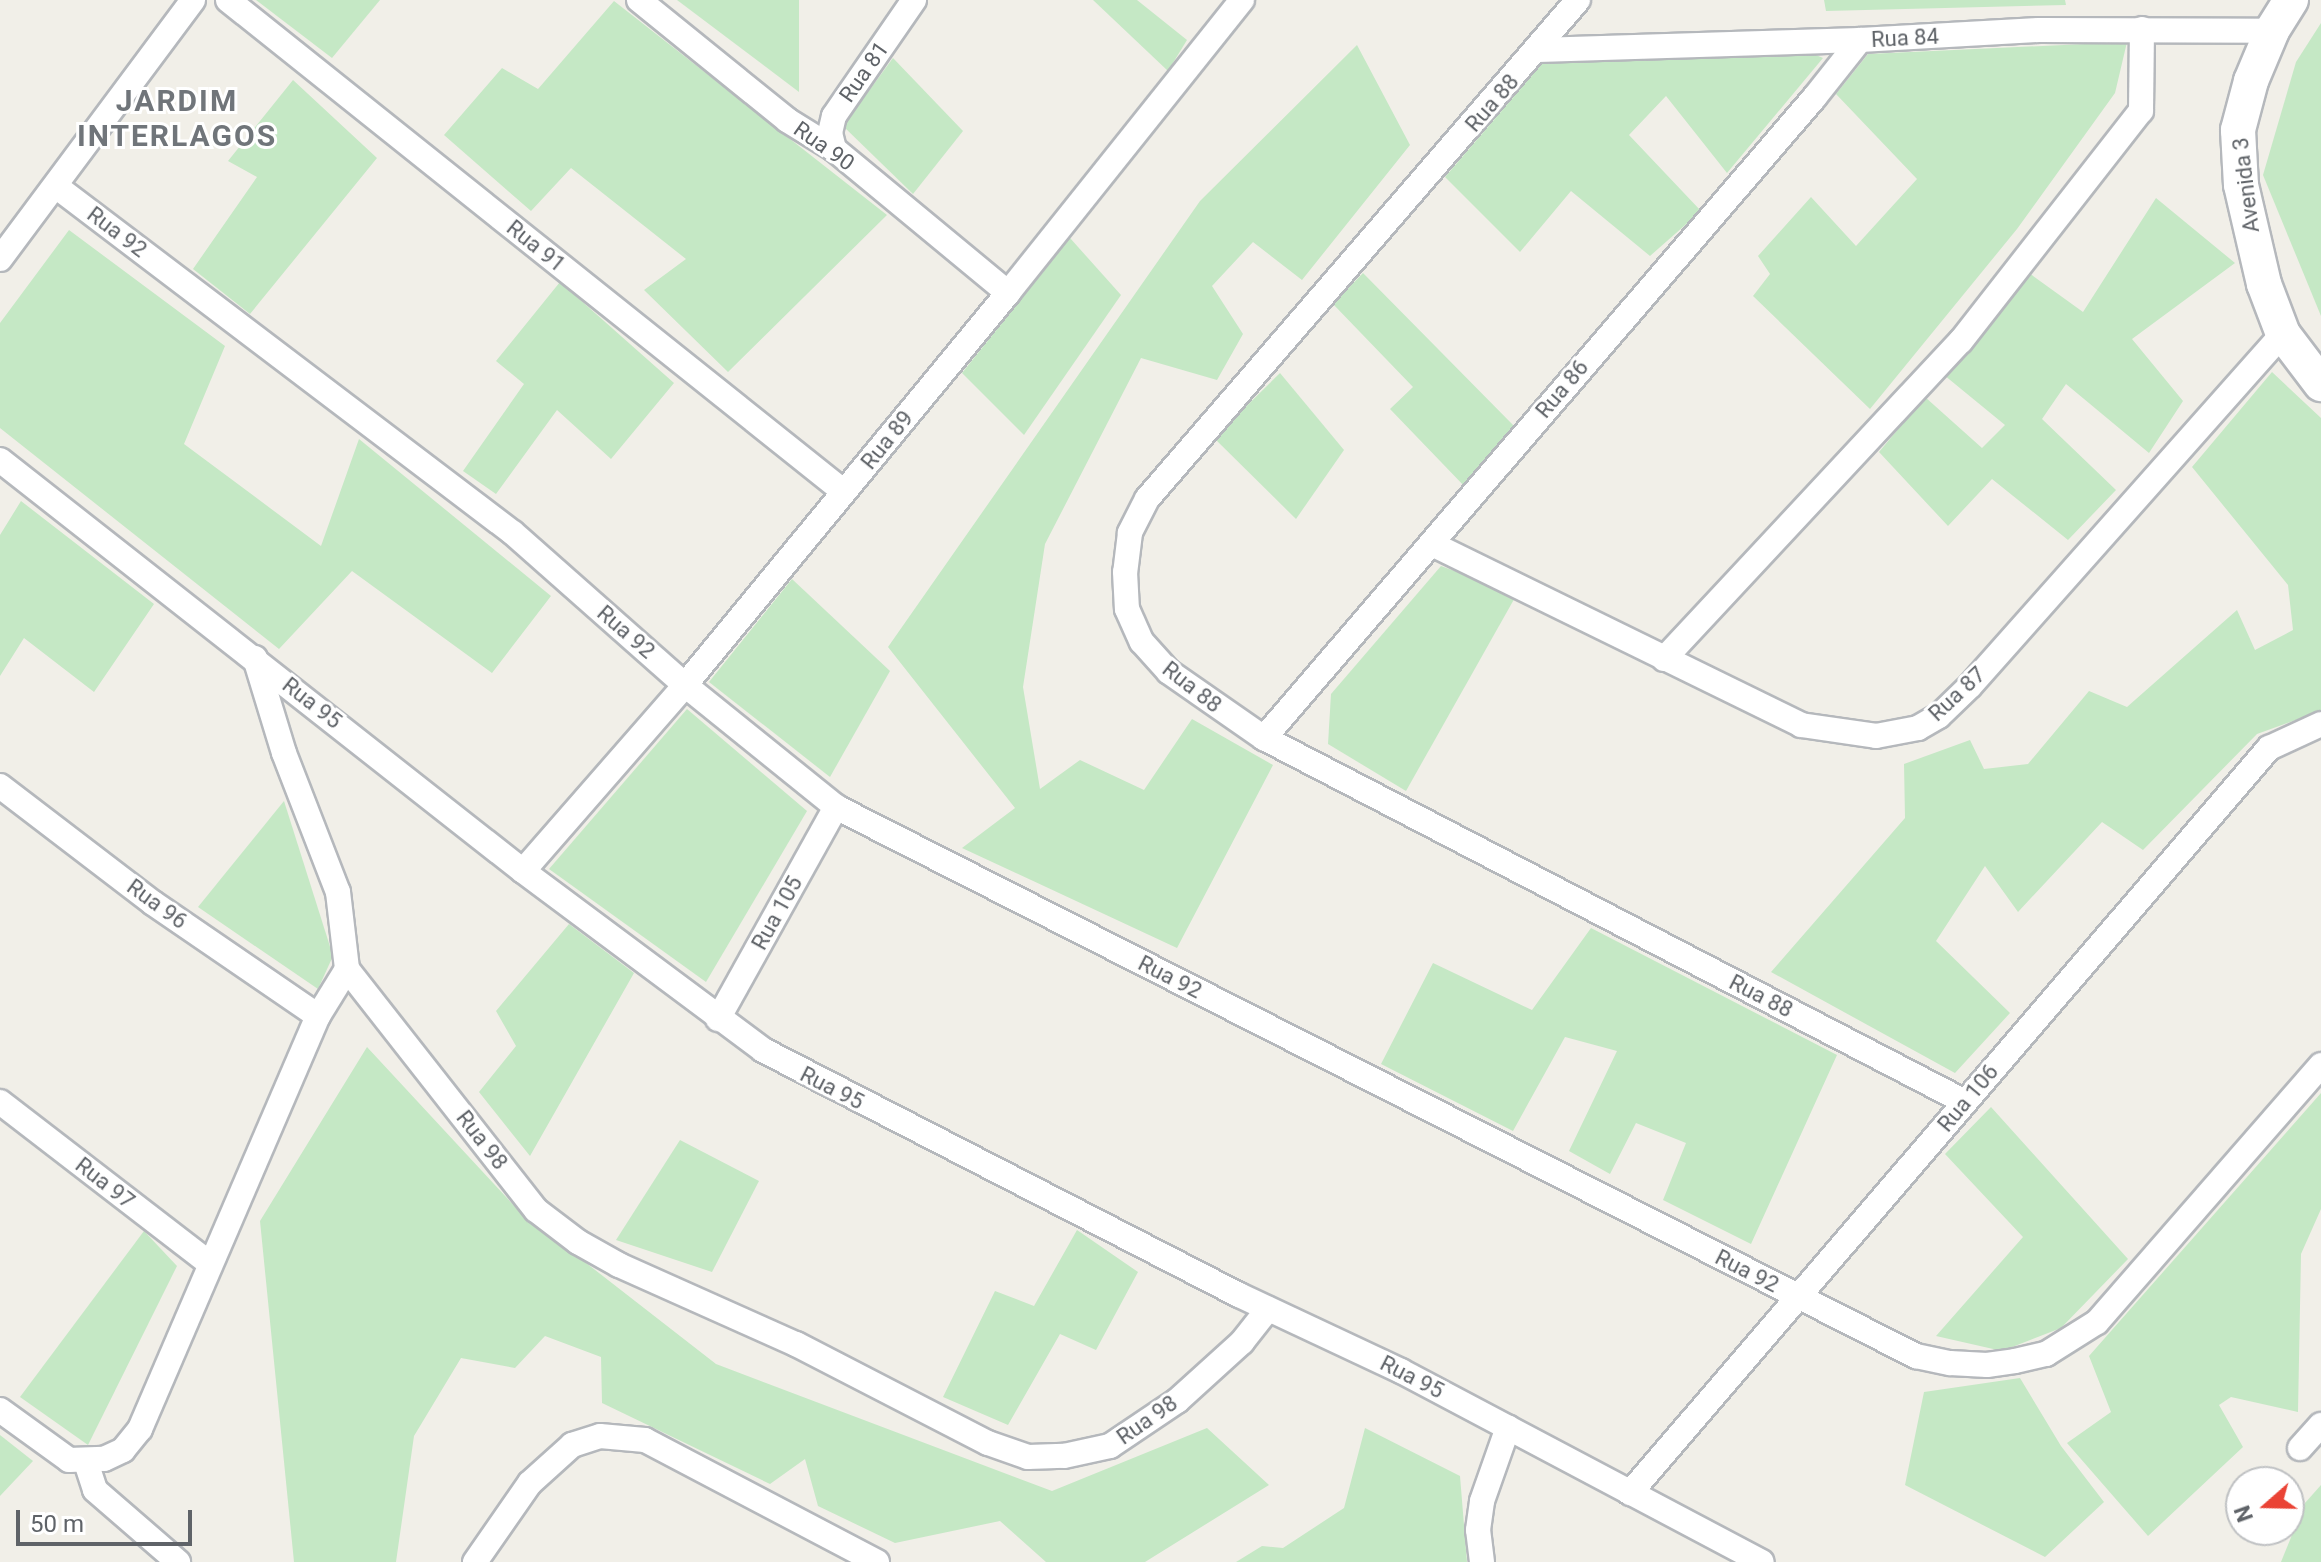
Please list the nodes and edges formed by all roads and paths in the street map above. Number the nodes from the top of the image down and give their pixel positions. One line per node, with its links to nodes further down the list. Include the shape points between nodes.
1 (193, 0): 13 (street)
2 (228, 0): 19 (street, Rua 91)
3 (639, 0): 12 (street, Rua 90, via 787,120)
4 (914, 0): 12 (street, Rua 81, via 834,116)
5 (1242, 0): 15 (street, Rua 89)
6 (1578, 0): 11 (street, Rua 88)
7 (2291, 0): 9 (main road, Avenida 3)
8 (2142, 29): 9 (street, Rua 84); 10 (street, Rua 84); 22 (street, via 2141,111 1961,341)
9 (2272, 31): 16 (main road, Avenida 3, via 2238,130 2241,185 2264,284)
10 (1860, 40): 11 (street, Rua 84); 20 (street, Rua 86)
11 (1538, 50): 25 (street, Rua 88, via 1147,499 1130,533 1127,609 1142,642 1193,691)
12 (834, 149): 15 (street, Rua 90)
13 (57, 187): 14 (street); 23 (street, Rua 92, via 513,533)
14 (0, 259)
15 (1008, 293): 19 (street, Rua 89)
16 (2283, 334): 17 (main road, Avenida 3); 22 (street, Rua 87, via 1970,686 1918,728 1876,736 1801,725)
17 (2321, 384)
18 (0, 460): 21 (street, Rua 95)
19 (844, 492): 23 (street, Rua 89)
20 (1432, 544): 22 (street, Rua 87); 25 (street, Rua 86)
21 (255, 658): 28 (street, Rua 95); 29 (street, via 284,753 338,892)
22 (1664, 659)
23 (685, 685): 27 (street, Rua 92); 28 (street, Rua 89)
24 (2321, 724): 34 (street, Rua 106, via 2269,748)
25 (1264, 738): 34 (street, Rua 88)
26 (0, 786): 30 (street, Rua 96, via 153,903)
27 (836, 807): 31 (street, Rua 105); 36 (street, Rua 92)
28 (523, 871): 31 (street, Rua 95)
29 (347, 969): 30 (street); 37 (street, Rua 98, via 536,1210 578,1242 796,1344 988,1443 1028,1457 1110,1446 1177,1401 1242,1342)
30 (318, 1016): 35 (street)
31 (718, 1019): 37 (street, Rua 95, via 795,1069)
32 (2321, 1065): 36 (street, Rua 92, via 2097,1322 2046,1354 1987,1365 1916,1356)
33 (0, 1102): 35 (street, Rua 97)
34 (1965, 1102): 36 (street, Rua 106)
35 (210, 1264): 42 (street, via 140,1429 123,1450)
36 (1799, 1297): 43 (street, Rua 106)
37 (1268, 1309): 40 (street, Rua 95)
38 (0, 1410): 42 (street, via 52,1451)
39 (2321, 1425): 41 (street)
40 (1508, 1427): 43 (street, Rua 95); 47 (street, via 1482,1501)
41 (2300, 1448)
42 (86, 1462): 44 (street, via 95,1490)
43 (1630, 1493): 48 (street, Rua 95)
44 (178, 1562)
45 (475, 1562): 46 (street, via 530,1483 572,1445 600,1436 645,1440)
46 (877, 1562)
47 (1482, 1562)
48 (1761, 1562)

